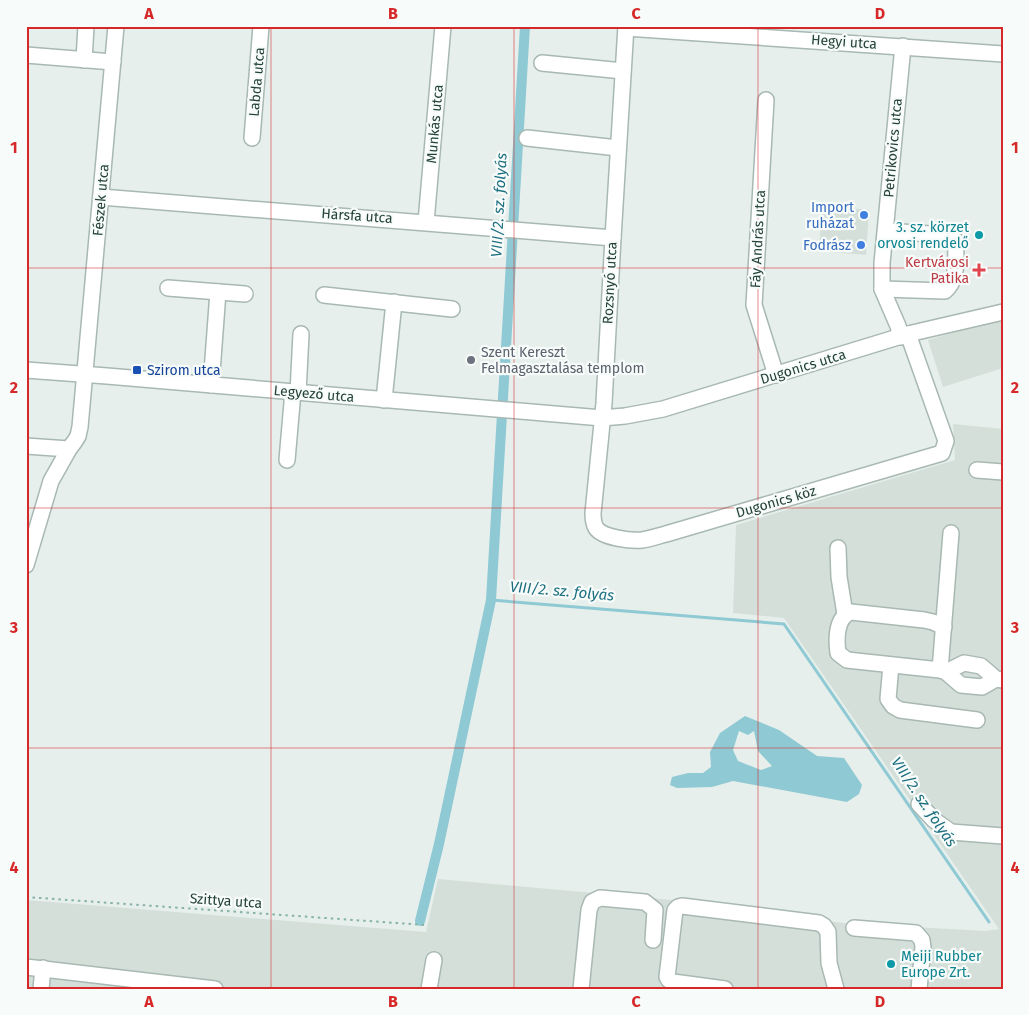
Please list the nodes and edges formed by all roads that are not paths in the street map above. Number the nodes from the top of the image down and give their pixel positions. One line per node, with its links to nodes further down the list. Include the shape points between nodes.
1 (86, 26): 9 (street)
2 (116, 26): 10 (street, Fészek utca)
3 (261, 26): 14 (street, Labda utca)
4 (443, 26): 18 (street, Munkás utca)
5 (626, 27): 6 (street, Hegyi utca); 12 (street, Rozsnyó utca)
6 (903, 46): 7 (street, Hegyi utca); 19 (street, Petrikovics utca)
7 (1003, 54)
8 (26, 55): 9 (street)
9 (84, 60): 10 (street)
10 (113, 62): 17 (street, Fészek utca)
11 (542, 63): 12 (street)
12 (624, 71): 16 (street, Rozsnyó utca)
13 (766, 100): 33 (street, Fáy András utca, via 754,306)
14 (252, 138)
15 (527, 138): 16 (street)
16 (618, 148): 20 (street, Rozsnyó utca)
17 (101, 196): 18 (street, Hársfa utca); 32 (street, Fészek utca)
18 (426, 222): 20 (street, Hársfa utca)
19 (886, 231): 22 (street, Petrikovics utca); 22 (street, via 945,235 956,241 954,277 945,291)
20 (613, 238): 37 (street, Rozsnyó utca)
21 (168, 288): 23 (street)
22 (882, 288): 30 (street, Petrikovics utca)
23 (218, 292): 24 (street); 34 (street)
24 (245, 294)
25 (324, 295): 26 (street)
26 (394, 302): 27 (street); 36 (street)
27 (452, 309)
28 (1003, 312): 30 (street, Dugonics utca)
29 (301, 334): 35 (street)
30 (904, 336): 33 (street, Dugonics utca); 37 (street, Dugonics köz, via 946,441 942,453 666,534 631,540 606,536 596,528 593,512)
31 (26, 370): 32 (street, Legyező utca)
32 (84, 374): 34 (street, Legyező utca); 39 (street, via 78,436)
33 (776, 375): 37 (street, Dugonics utca, via 662,409)
34 (211, 385): 35 (street, Legyező utca)
35 (295, 392): 36 (street, Legyező utca); 40 (street)
36 (384, 400): 37 (street, Legyező utca)
37 (602, 418)
38 (26, 446): 39 (street)
39 (68, 449): 44 (street, via 51,480)
40 (287, 460)
41 (977, 470): 42 (street)
42 (1003, 472)
43 (951, 533): 48 (street)
44 (31, 534): 46 (street)
45 (838, 548): 47 (street)
46 (26, 565)
47 (845, 614): 48 (street, via 924,620); 49 (street, via 839,622 838,653 847,660)
48 (944, 627): 50 (street)
49 (891, 665): 50 (street); 52 (street, via 888,699 892,706 900,710)
50 (943, 671): 51 (street, via 961,685 982,687); 51 (street, via 964,663 981,666)
51 (999, 680)
52 (977, 720)
53 (919, 804): 54 (street, via 951,832)
54 (1003, 836)
55 (854, 928): 66 (street, via 916,933 923,947)
56 (653, 940): 63 (street, via 655,910 645,902 600,898 592,902)
57 (434, 960): 62 (street)
58 (26, 967): 59 (street)
59 (43, 968): 60 (street); 61 (street)
60 (41, 989)
61 (215, 989)
62 (429, 989)
63 (581, 989)
64 (725, 989): 65 (street, via 673,982 667,977 678,907 819,923 828,932 829,963)
65 (836, 989)
66 (919, 989)

